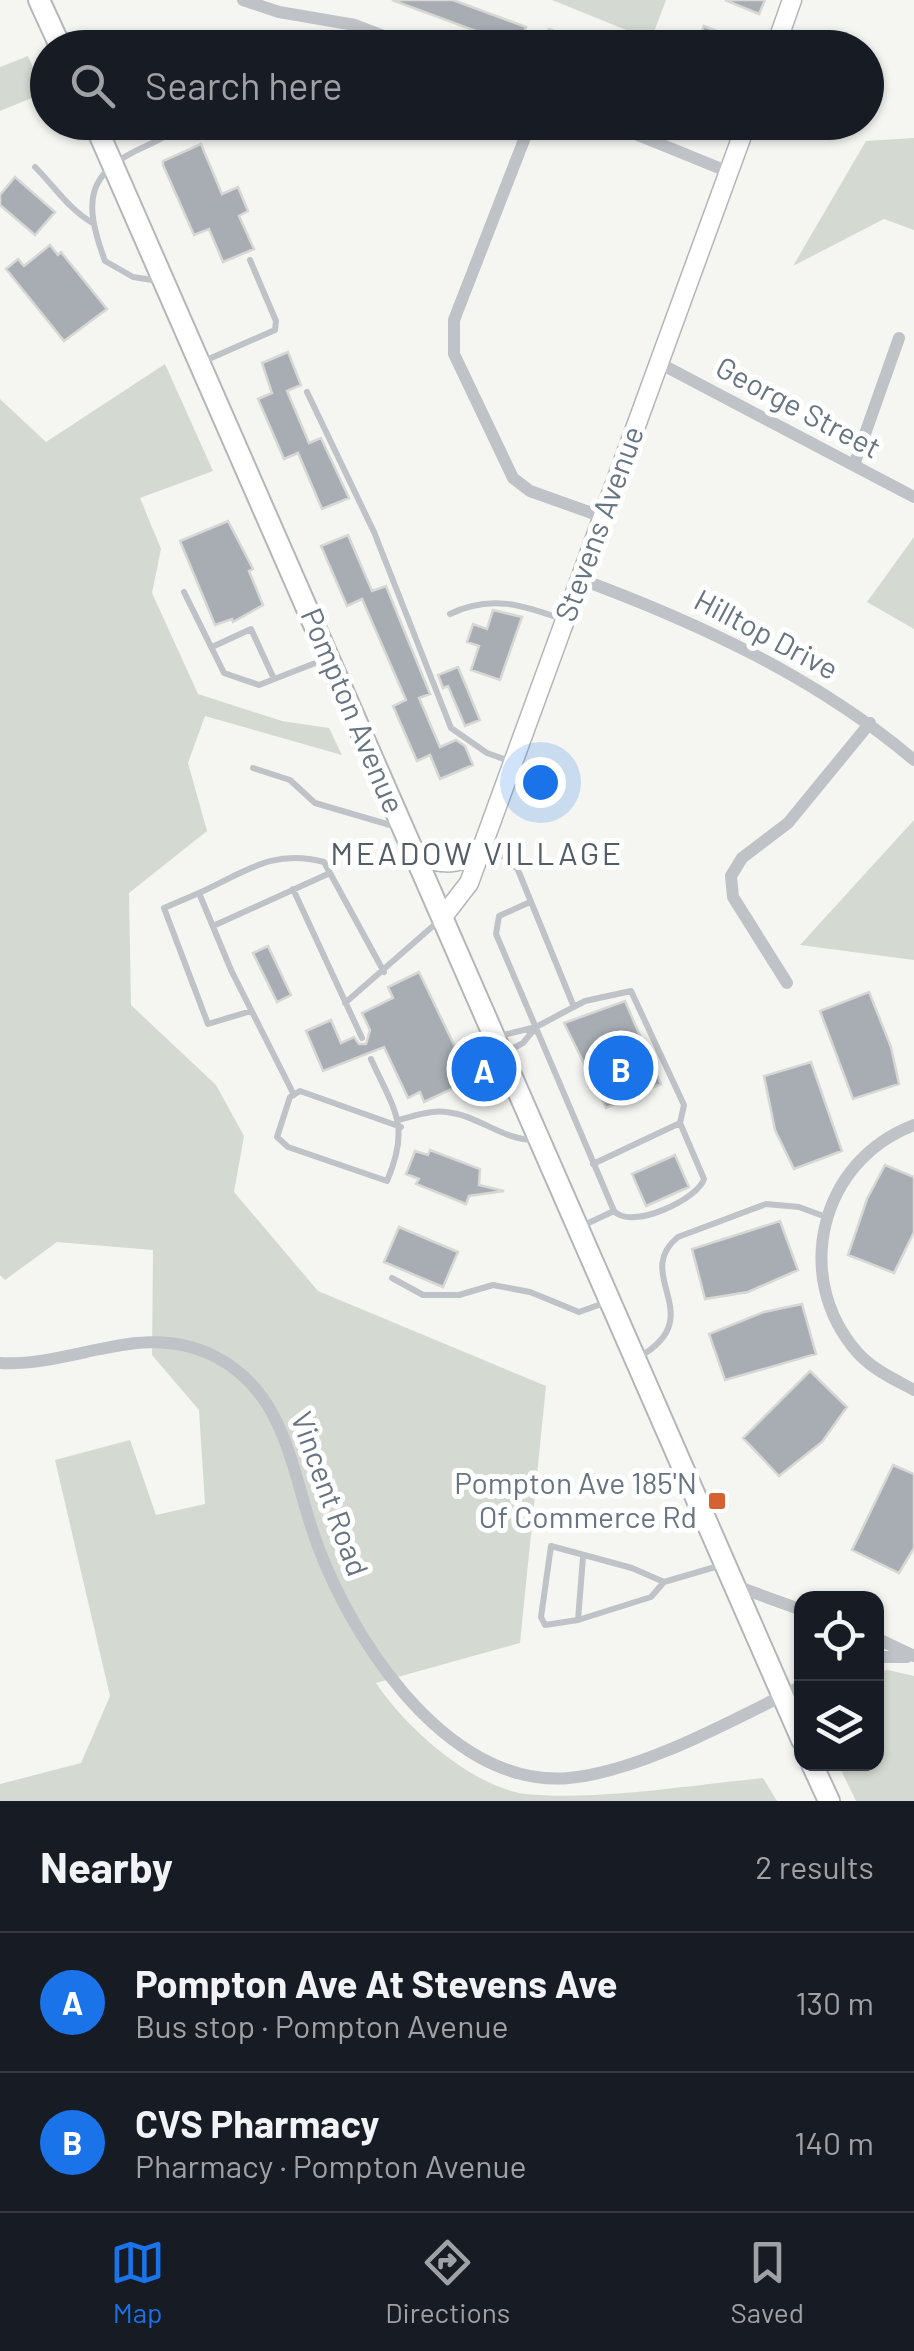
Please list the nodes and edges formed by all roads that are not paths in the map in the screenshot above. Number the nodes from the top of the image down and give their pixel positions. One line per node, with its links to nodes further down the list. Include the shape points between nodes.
1 (39, 0): 4 (main road)
2 (243, 0): 5 (street)
3 (792, 0): 6 (main road)
4 (52, 30)
5 (368, 30)
6 (781, 30)
7 (102, 140): 12 (main road, Pompton Avenue)
8 (158, 140): 12 (lane)
9 (523, 140): 24 (street, via 454,320 452,346 513,478 530,491)
10 (650, 140): 14 (street)
11 (741, 140): 14 (main road, Stevens Avenue)
12 (112, 161): 15 (lane, via 94,185); 17 (main road, Pompton Avenue)
13 (35, 167): 15 (lane)
14 (729, 172): 20 (main road, Stevens Avenue)
15 (91, 222): 17 (lane, via 105,261 132,277)
16 (250, 260): 19 (lane, via 275,330)
17 (166, 282): 19 (main road, Pompton Avenue)
18 (899, 338): 22 (street)
19 (201, 362): 30 (main road, Pompton Avenue)
20 (659, 363): 22 (street, George Street); 24 (main road, Stevens Avenue)
21 (306, 392): 34 (lane, via 374,532 451,728)
22 (854, 465): 23 (street, George Street)
23 (914, 496)
24 (603, 517): 25 (main road, Stevens Avenue)
25 (580, 579): 28 (main road, Stevens Avenue); 32 (street, Hilltop Drive, via 672,614)
26 (184, 592): 29 (lane)
27 (450, 614): 28 (lane, via 474,602 507,602)
28 (565, 621): 34 (main road, Stevens Avenue)
29 (211, 647): 31 (lane, via 224,673 259,685); 31 (lane, via 251,629)
30 (329, 658): 31 (lane); 36 (main road, Pompton Avenue)
31 (274, 679)
32 (870, 723): 33 (street, Hilltop Drive); 45 (street, via 788,823 742,858 731,876 733,897)
33 (914, 760)
34 (513, 763): 37 (main road, Stevens Avenue)
35 (253, 768): 36 (lane, via 290,780 315,803)
36 (407, 838): 37 (main road, via 432,861 466,859); 42 (main road, Pompton Avenue)
37 (482, 848): 41 (lane, via 507,858); 42 (main road, Stevens Avenue, via 469,883)
38 (330, 872): 39 (lane); 40 (lane, via 324,862 280,856); 44 (lane)
39 (293, 889): 43 (lane); 46 (lane)
40 (199, 893): 43 (lane); 48 (lane, via 164,908 208,1024)
41 (530, 902): 47 (lane); 49 (lane, via 500,916 496,934)
42 (442, 918): 44 (lane); 51 (main road, Pompton Avenue)
43 (213, 926): 48 (lane)
44 (384, 972): 46 (lane)
45 (786, 983)
46 (346, 1003): 50 (lane)
47 (574, 1007): 49 (lane); 55 (lane, via 622,991 638,999 684,1105)
48 (251, 1011): 53 (lane)
49 (536, 1027): 51 (lane); 51 (lane, via 523,1042); 58 (lane)
50 (362, 1038)
51 (497, 1046): 57 (main road, Pompton Avenue)
52 (371, 1059): 54 (lane)
53 (294, 1095): 54 (lane, via 300,1090); 54 (lane, via 277,1137 288,1147 386,1181)
54 (400, 1123): 57 (lane, via 442,1111 517,1140)
55 (680, 1124): 58 (lane); 59 (lane, via 704,1179 701,1188 636,1220)
56 (914, 1125): 60 (street, via 852,1166)
57 (538, 1140): 61 (main road, Pompton Avenue)
58 (593, 1164): 59 (lane)
59 (614, 1210): 61 (lane)
60 (826, 1218): 64 (lane, via 766,1204 678,1238 663,1264 671,1326 656,1347); 66 (street, via 822,1279 839,1326 872,1367)
61 (576, 1229): 63 (main road, Pompton Avenue)
62 (392, 1278): 63 (lane, via 423,1295 459,1295 493,1285 580,1312)
63 (608, 1302): 64 (main road, Pompton Avenue)
64 (634, 1360): 68 (main road, Pompton Avenue)
65 (0, 1363): 76 (street, Vincent Road, via 151,1341 199,1350 240,1374 280,1423 318,1547 365,1640 422,1711 501,1768 550,1778 596,1773)
66 (914, 1390)
67 (584, 1557): 69 (lane); 71 (lane); 71 (lane, via 550,1546 541,1617 545,1625)
68 (727, 1574): 69 (lane); 70 (street); 76 (main road, Pompton Avenue)
69 (664, 1582): 71 (lane, via 651,1597)
70 (794, 1606)
71 (578, 1620)
72 (884, 1642): 74 (street)
73 (884, 1657): 74 (street)
74 (914, 1657)
75 (794, 1690): 76 (street, Vincent Road)
76 (782, 1696): 77 (main road, Pompton Avenue)
77 (794, 1722)
78 (815, 1771): 79 (main road)
79 (829, 1801)

